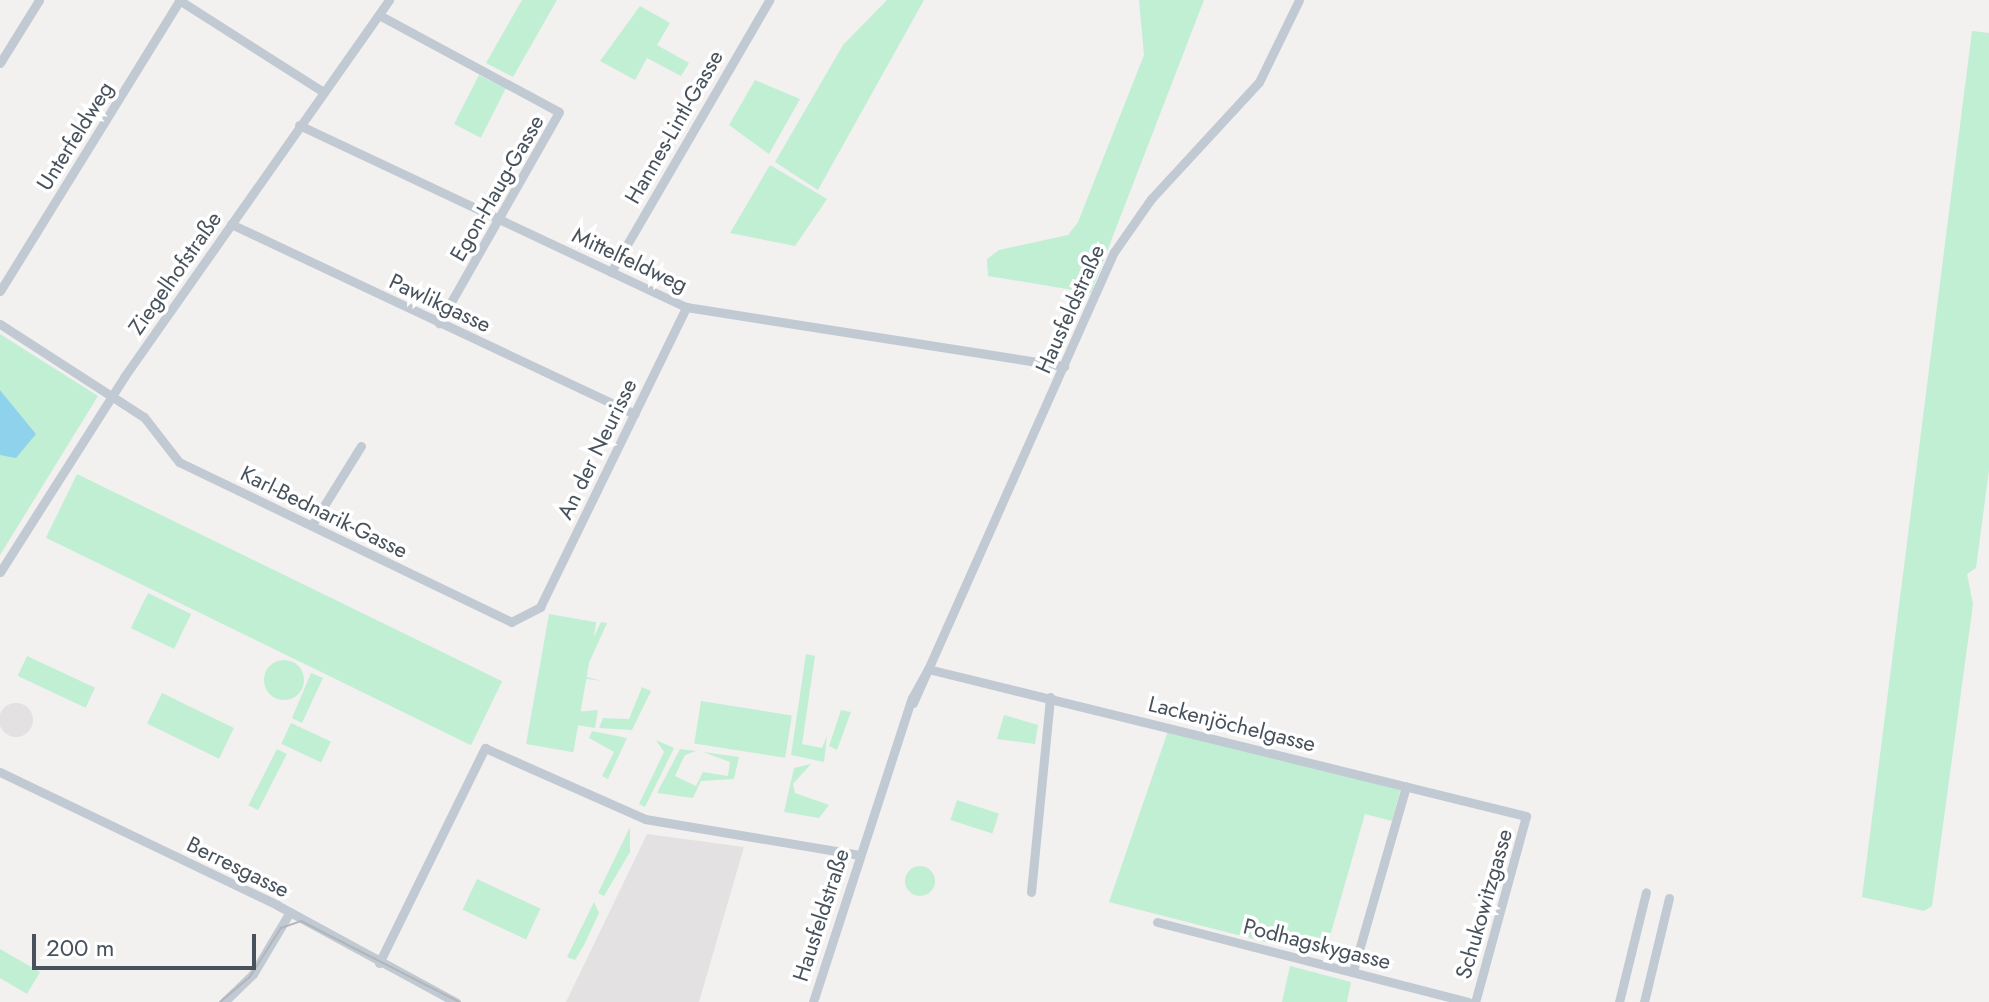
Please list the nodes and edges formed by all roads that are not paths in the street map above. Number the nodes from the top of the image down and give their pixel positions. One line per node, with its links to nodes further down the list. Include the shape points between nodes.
1 (39, 0): 7 (street)
2 (180, 0): 8 (street); 13 (street, Unterfeldweg)
3 (389, 0): 6 (street, Ziegelhofstraße)
4 (769, 0): 12 (street, Hannes-Lintl-Gasse)
5 (1299, 0): 17 (street, Hausfeldstraße, via 1259,82 1131,225)
6 (379, 15): 8 (street, Ziegelhofstraße); 10 (street, Egon-Haug-Gasse, via 559,112)
7 (0, 63)
8 (322, 91): 9 (street, Ziegelhofstraße)
9 (299, 125): 10 (street, Mittelfeldweg); 11 (street, Ziegelhofstraße)
10 (502, 219): 12 (street, Mittelfeldweg); 15 (street, Egon-Haug-Gasse)
11 (231, 224): 15 (street, Pawlikgasse); 18 (street, Ziegelhofstraße)
12 (611, 272): 14 (street, Mittelfeldweg)
13 (0, 291)
14 (686, 307): 17 (street, Mittelfeldweg); 19 (street, An der Neurisse)
15 (439, 323): 19 (street, Pawlikgasse)
16 (0, 324): 18 (street, Karl-Bednarik-Gasse)
17 (1064, 366): 24 (street, Hausfeldstraße)
18 (112, 396): 21 (street, Karl-Bednarik-Gasse, via 144,417 179,462); 22 (street, Ziegelhofstraße)
19 (634, 414): 23 (street, An der Neurisse)
20 (361, 446): 21 (street)
21 (312, 525): 23 (street, Karl-Bednarik-Gasse, via 498,618 525,618)
22 (0, 572)
23 (540, 607)
24 (928, 669): 25 (street, Lackenjöchelgasse); 29 (street, Hausfeldstraße)
25 (1050, 697): 27 (street, Lackenjöchelgasse); 30 (street)
26 (0, 772): 33 (street, Berresgasse)
27 (1406, 786): 28 (street, Lackenjöchelgasse); 36 (street)
28 (1526, 816): 41 (street, Schukowitzgasse)
29 (860, 855): 35 (street, via 645,819 485,748); 39 (street, Hausfeldstraße)
30 (1031, 892)
31 (1646, 892): 42 (street)
32 (1669, 898): 43 (street)
33 (290, 912): 35 (street, Berresgasse); 37 (street, via 253,974)
34 (1157, 922): 36 (street, Podhagskygasse)
35 (379, 963): 38 (street, Berresgasse)
36 (1353, 971): 40 (street, Podhagskygasse)
37 (224, 1002)
38 (456, 1002)
39 (813, 1002)
40 (1468, 1002)
41 (1475, 1002)
42 (1619, 1002)
43 (1644, 1002)

